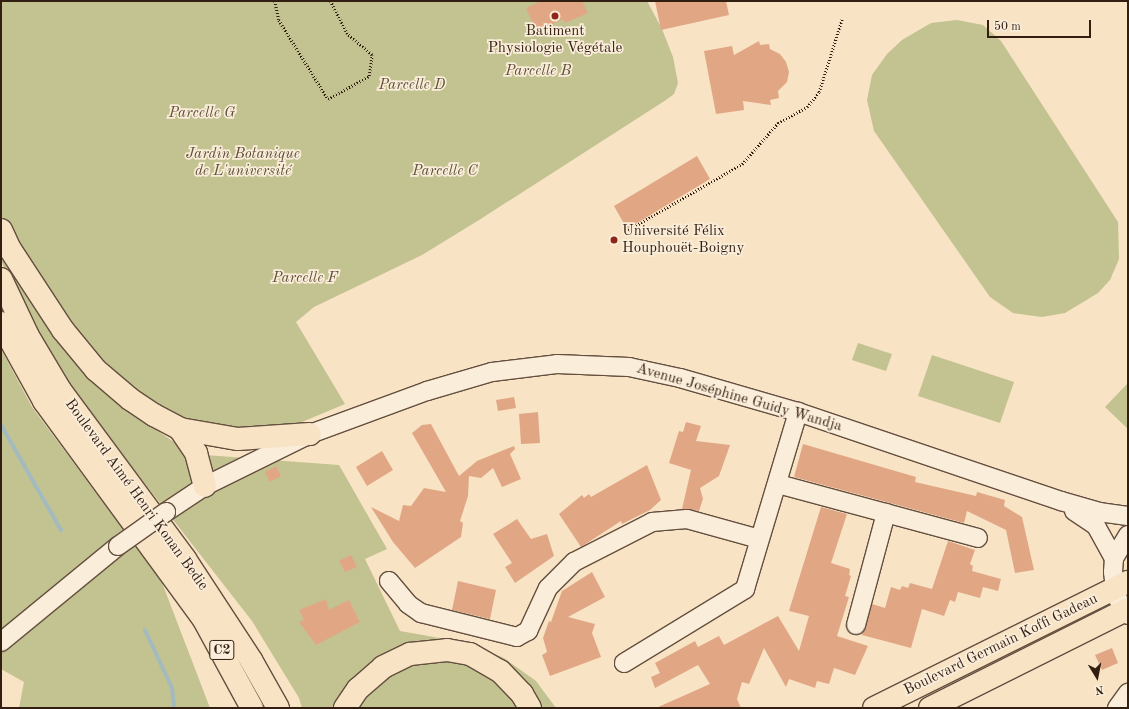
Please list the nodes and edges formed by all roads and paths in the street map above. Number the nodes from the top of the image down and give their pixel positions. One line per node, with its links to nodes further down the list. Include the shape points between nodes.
1 (275, 1): 2 (path, via 279,20 328,99 369,76 372,55 347,34)
2 (330, 1)
3 (842, 19): 5 (path, via 818,92 807,107 778,123 742,164)
4 (1, 230): 9 (main road, via 10,249 63,330 96,370 130,399)
5 (628, 230)
6 (1, 279): 30 (main road, Boulevard Aimé Henri Konan Bedie, via 28,336 60,390 185,560 251,660)
7 (1, 323): 22 (main road, Boulevard Aimé Henri Konan Bedie, via 44,401)
8 (798, 412): 10 (street, Avenue Joséphine Guidy Wandja, via 680,378 629,367 557,364 492,372 426,391); 11 (street); 13 (street, Avenue Joséphine Guidy Wandja)
9 (180, 429): 10 (main road, via 238,438); 12 (main road, via 196,453)
10 (310, 434): 12 (street, Avenue Joséphine Guidy Wandja)
11 (778, 484): 14 (street); 18 (street)
12 (205, 486): 25 (street, Avenue Joséphine Guidy Wandja, bridge, via 118,546)
13 (1061, 501): 15 (street, Avenue Joséphine Guidy Wandja, via 1099,512); 19 (street, Avenue Joséphine Guidy Wandja, via 1096,526)
14 (886, 513): 17 (street); 24 (street)
15 (1128, 516)
16 (1128, 535): 19 (street)
17 (978, 538)
18 (759, 539): 20 (street, via 687,519 652,522 574,562 548,588 528,631 517,636 422,613 408,604); 26 (street, via 744,589)
19 (1114, 558): 21 (street)
20 (389, 581)
21 (1121, 585): 23 (street); 33 (main road, Boulevard Germain Koffi Gadeau)
22 (185, 597): 28 (main road); 29 (main road, Boulevard Aimé Henri Konan Bedie / C2, via 212,634)
23 (1127, 612): 34 (main road, Boulevard Germain Koffi Gadeau)
24 (856, 625)
25 (1, 642)
26 (624, 663)
27 (1128, 693): 35 (street)
28 (239, 708)
29 (252, 708)
30 (278, 708)
31 (345, 708): 32 (main road, via 358,689 383,667 410,654 447,650 470,654 500,671 522,694)
32 (530, 708)
33 (874, 708)
34 (930, 708)
35 (1117, 708)

